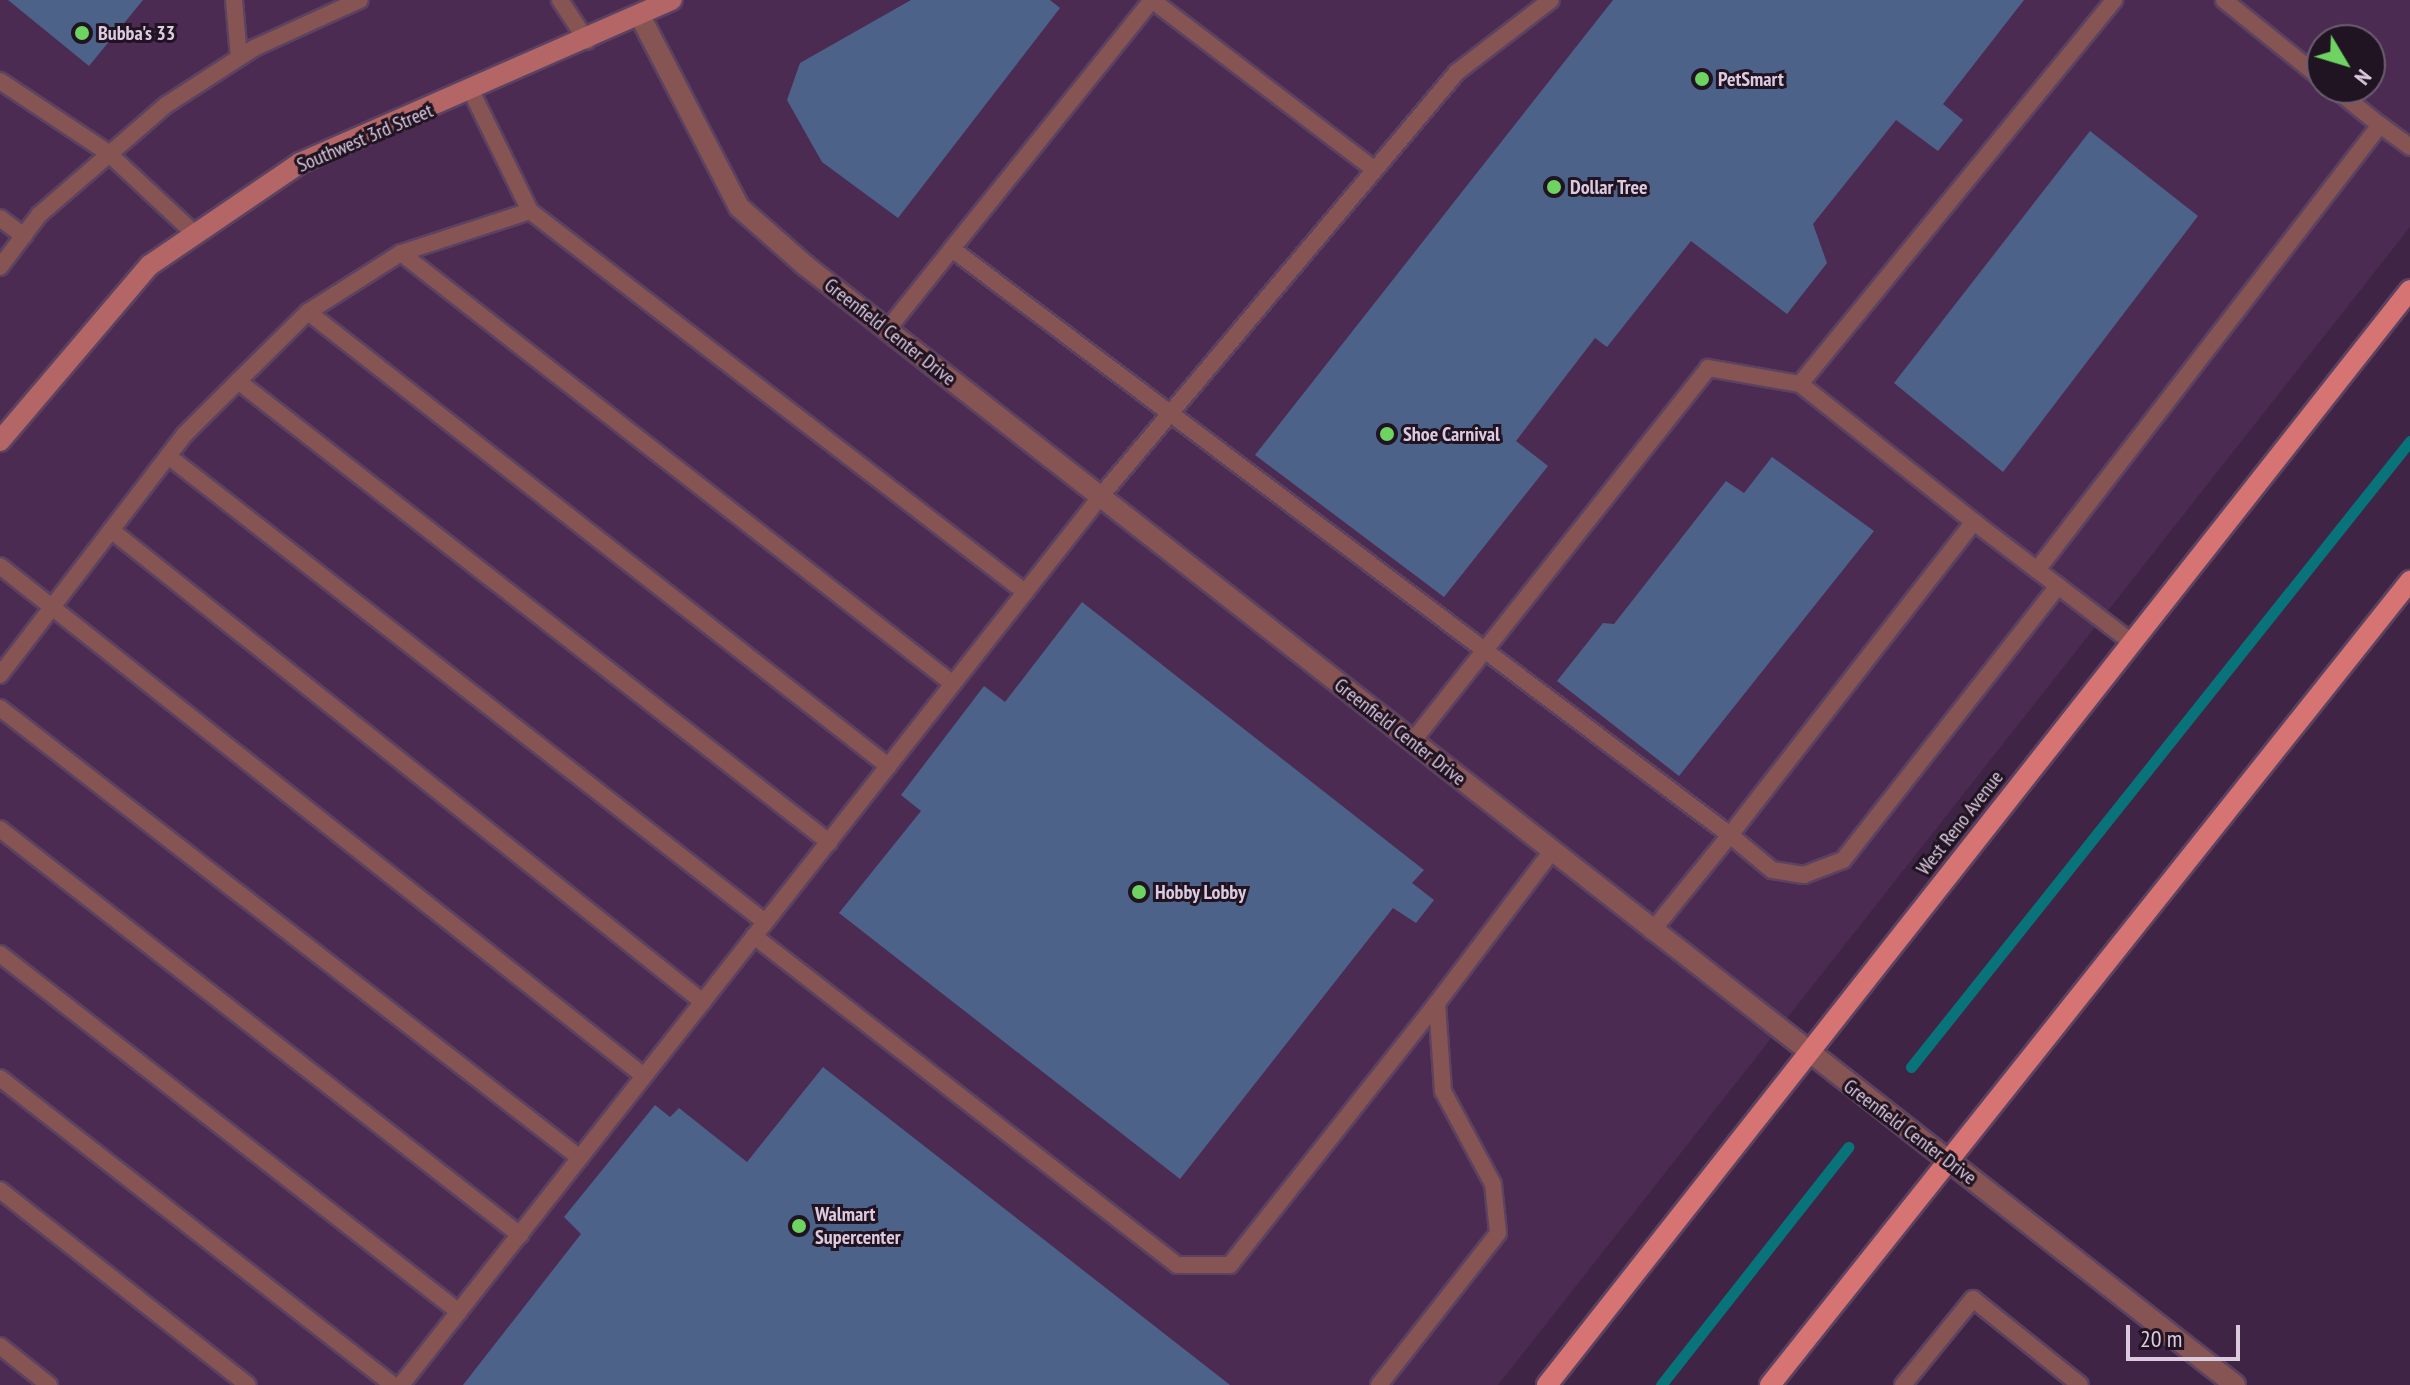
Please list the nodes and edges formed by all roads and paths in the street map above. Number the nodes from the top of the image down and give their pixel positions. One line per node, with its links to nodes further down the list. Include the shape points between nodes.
1 (234, 0): 11 (lane)
2 (360, 0): 11 (lane)
3 (560, 0): 10 (lane)
4 (672, 0): 9 (main road, Southwest 3rd Street)
5 (1152, 0): 19 (lane); 24 (lane)
6 (1551, 0): 19 (lane, via 1457,72)
7 (2114, 0): 31 (lane)
8 (2224, 0): 12 (lane)
9 (640, 16): 10 (main road, Southwest 3rd Street); 29 (street, Greenfield Center Drive, via 739,207)
10 (587, 41): 14 (main road, Southwest 3rd Street)
11 (239, 57): 18 (lane)
12 (2306, 66)
13 (0, 81): 18 (lane)
14 (472, 93): 20 (lane); 22 (main road, Southwest 3rd Street, via 300,163)
15 (2354, 104): 16 (lane)
16 (2381, 126): 17 (lane); 39 (lane)
17 (2410, 147)
18 (107, 152): 22 (lane); 23 (lane)
19 (1375, 170): 32 (lane)
20 (530, 211): 25 (lane); 42 (lane)
21 (0, 218): 23 (lane)
22 (195, 234): 33 (main road, Southwest 3rd Street, via 150,265)
23 (24, 236): 26 (lane)
24 (952, 249): 29 (lane); 32 (lane)
25 (401, 253): 28 (lane); 47 (lane)
26 (0, 267)
27 (2410, 290): 44 (main road, West Reno Avenue)
28 (308, 312): 30 (lane); 50 (lane)
29 (887, 330): 35 (street, Greenfield Center Drive)
30 (238, 381): 34 (lane); 53 (lane)
31 (1800, 384): 36 (lane); 45 (lane, via 1708,368)
32 (1173, 409): 35 (lane); 45 (lane)
33 (0, 441)
34 (168, 456): 37 (lane); 55 (lane)
35 (1100, 497): 42 (lane); 49 (street, Greenfield Center Drive)
36 (1974, 522): 39 (lane); 52 (lane)
37 (111, 530): 43 (lane); 59 (lane)
38 (0, 566): 43 (lane)
39 (2037, 570): 41 (lane)
40 (2410, 581): 65 (main road)
41 (2058, 586): 44 (lane); 52 (lane, via 1843,860 1804,875 1772,870)
42 (1025, 592): 47 (lane)
43 (51, 608): 46 (lane); 62 (lane)
44 (2133, 643): 61 (main road, West Reno Avenue)
45 (1485, 649): 49 (lane); 52 (lane)
46 (0, 675)
47 (953, 684): 50 (lane)
48 (0, 708): 64 (lane)
49 (1412, 742): 54 (street, Greenfield Center Drive)
50 (888, 766): 53 (lane)
51 (0, 829): 67 (lane)
52 (1730, 835): 56 (lane)
53 (829, 842): 55 (lane)
54 (1552, 851): 56 (street, Greenfield Center Drive); 60 (lane)
55 (765, 922): 57 (lane)
56 (1652, 931): 61 (street, Greenfield Center Drive)
57 (754, 936): 59 (lane); 60 (lane, via 1177,1265 1230,1265)
58 (0, 954): 68 (lane)
59 (703, 1002): 62 (lane)
60 (1437, 1003): 74 (lane, via 1443,1091 1493,1184 1498,1233)
61 (1809, 1054): 65 (street, Greenfield Center Drive); 75 (main road, West Reno Avenue)
62 (644, 1076): 64 (lane)
63 (0, 1078): 72 (lane)
64 (580, 1158): 67 (lane)
65 (1951, 1162): 76 (main road); 79 (street, Greenfield Center Drive)
66 (0, 1190): 71 (lane)
67 (520, 1235): 68 (lane)
68 (459, 1312): 73 (lane)
69 (0, 1346): 70 (lane)
70 (49, 1385)
71 (248, 1385)
72 (393, 1385)
73 (401, 1385)
74 (1379, 1385)
75 (1547, 1385)
76 (1770, 1385)
77 (1903, 1385): 78 (lane, via 1973,1299)
78 (2080, 1385)
79 (2235, 1385)

